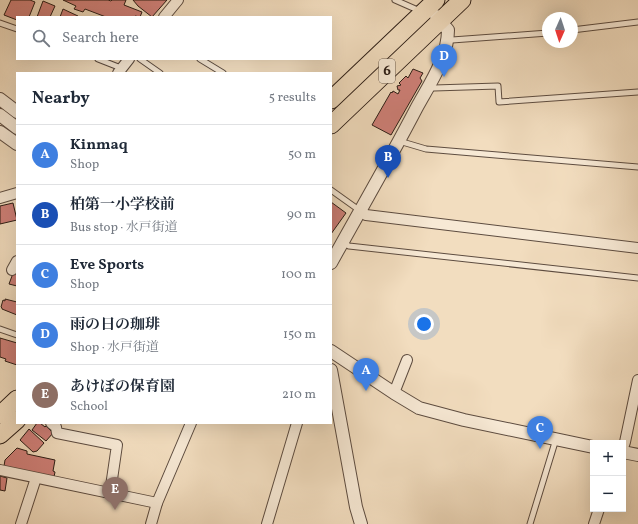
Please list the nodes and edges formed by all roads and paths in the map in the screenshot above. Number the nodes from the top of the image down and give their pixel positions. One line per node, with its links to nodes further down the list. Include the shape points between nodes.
1 (178, 0): 5 (street)
2 (395, 0): 4 (lane)
3 (462, 0): 6 (highway, 6)
4 (429, 7): 6 (street); 22 (highway, 6)
5 (165, 16)
6 (440, 21): 12 (street, via 448,30); 26 (highway, 6)
7 (638, 22): 10 (lane)
8 (0, 23): 9 (lane)
9 (16, 29)
10 (578, 29)
11 (542, 33): 12 (lane)
12 (448, 39): 20 (street)
13 (100, 60): 17 (lane)
14 (128, 60): 17 (street)
15 (141, 60): 18 (lane)
16 (202, 60): 19 (lane)
17 (120, 71)
18 (159, 72)
19 (221, 72)
20 (428, 86): 21 (lane, via 498,86 499,102); 29 (street)
21 (638, 92)
22 (332, 99)
23 (0, 100): 24 (street)
24 (16, 111)
25 (0, 115): 27 (street)
26 (332, 124)
27 (16, 127)
28 (0, 132): 30 (street)
29 (399, 141): 31 (lane, via 426,149); 35 (street)
30 (16, 143)
31 (638, 166)
32 (332, 191): 35 (lane)
33 (16, 193): 34 (street)
34 (0, 198)
35 (360, 211): 36 (street); 37 (street, via 366,215)
36 (342, 242): 38 (street); 41 (lane, via 350,246)
37 (638, 248)
38 (332, 261)
39 (16, 263): 40 (street)
40 (12, 270)
41 (638, 278)
42 (0, 329): 43 (lane)
43 (16, 335)
44 (332, 352): 48 (street)
45 (407, 360): 48 (street)
46 (332, 375): 69 (street)
47 (638, 380): 57 (street)
48 (394, 393): 56 (street, via 419,408)
49 (16, 400): 50 (highway)
50 (0, 414)
51 (16, 421): 55 (highway)
52 (52, 424): 63 (street, via 57,433 117,445)
53 (190, 424): 64 (street)
54 (297, 424): 68 (street)
55 (0, 435)
56 (556, 439): 58 (street); 70 (lane)
57 (626, 442)
58 (590, 445)
59 (626, 453): 60 (street)
60 (638, 455)
61 (0, 470): 62 (street)
62 (36, 478): 63 (street); 66 (street)
63 (110, 493): 64 (street)
64 (158, 503): 67 (street)
65 (598, 512): 71 (street)
66 (21, 524)
67 (151, 524)
68 (268, 524)
69 (361, 524)
70 (530, 524)
71 (594, 524)

